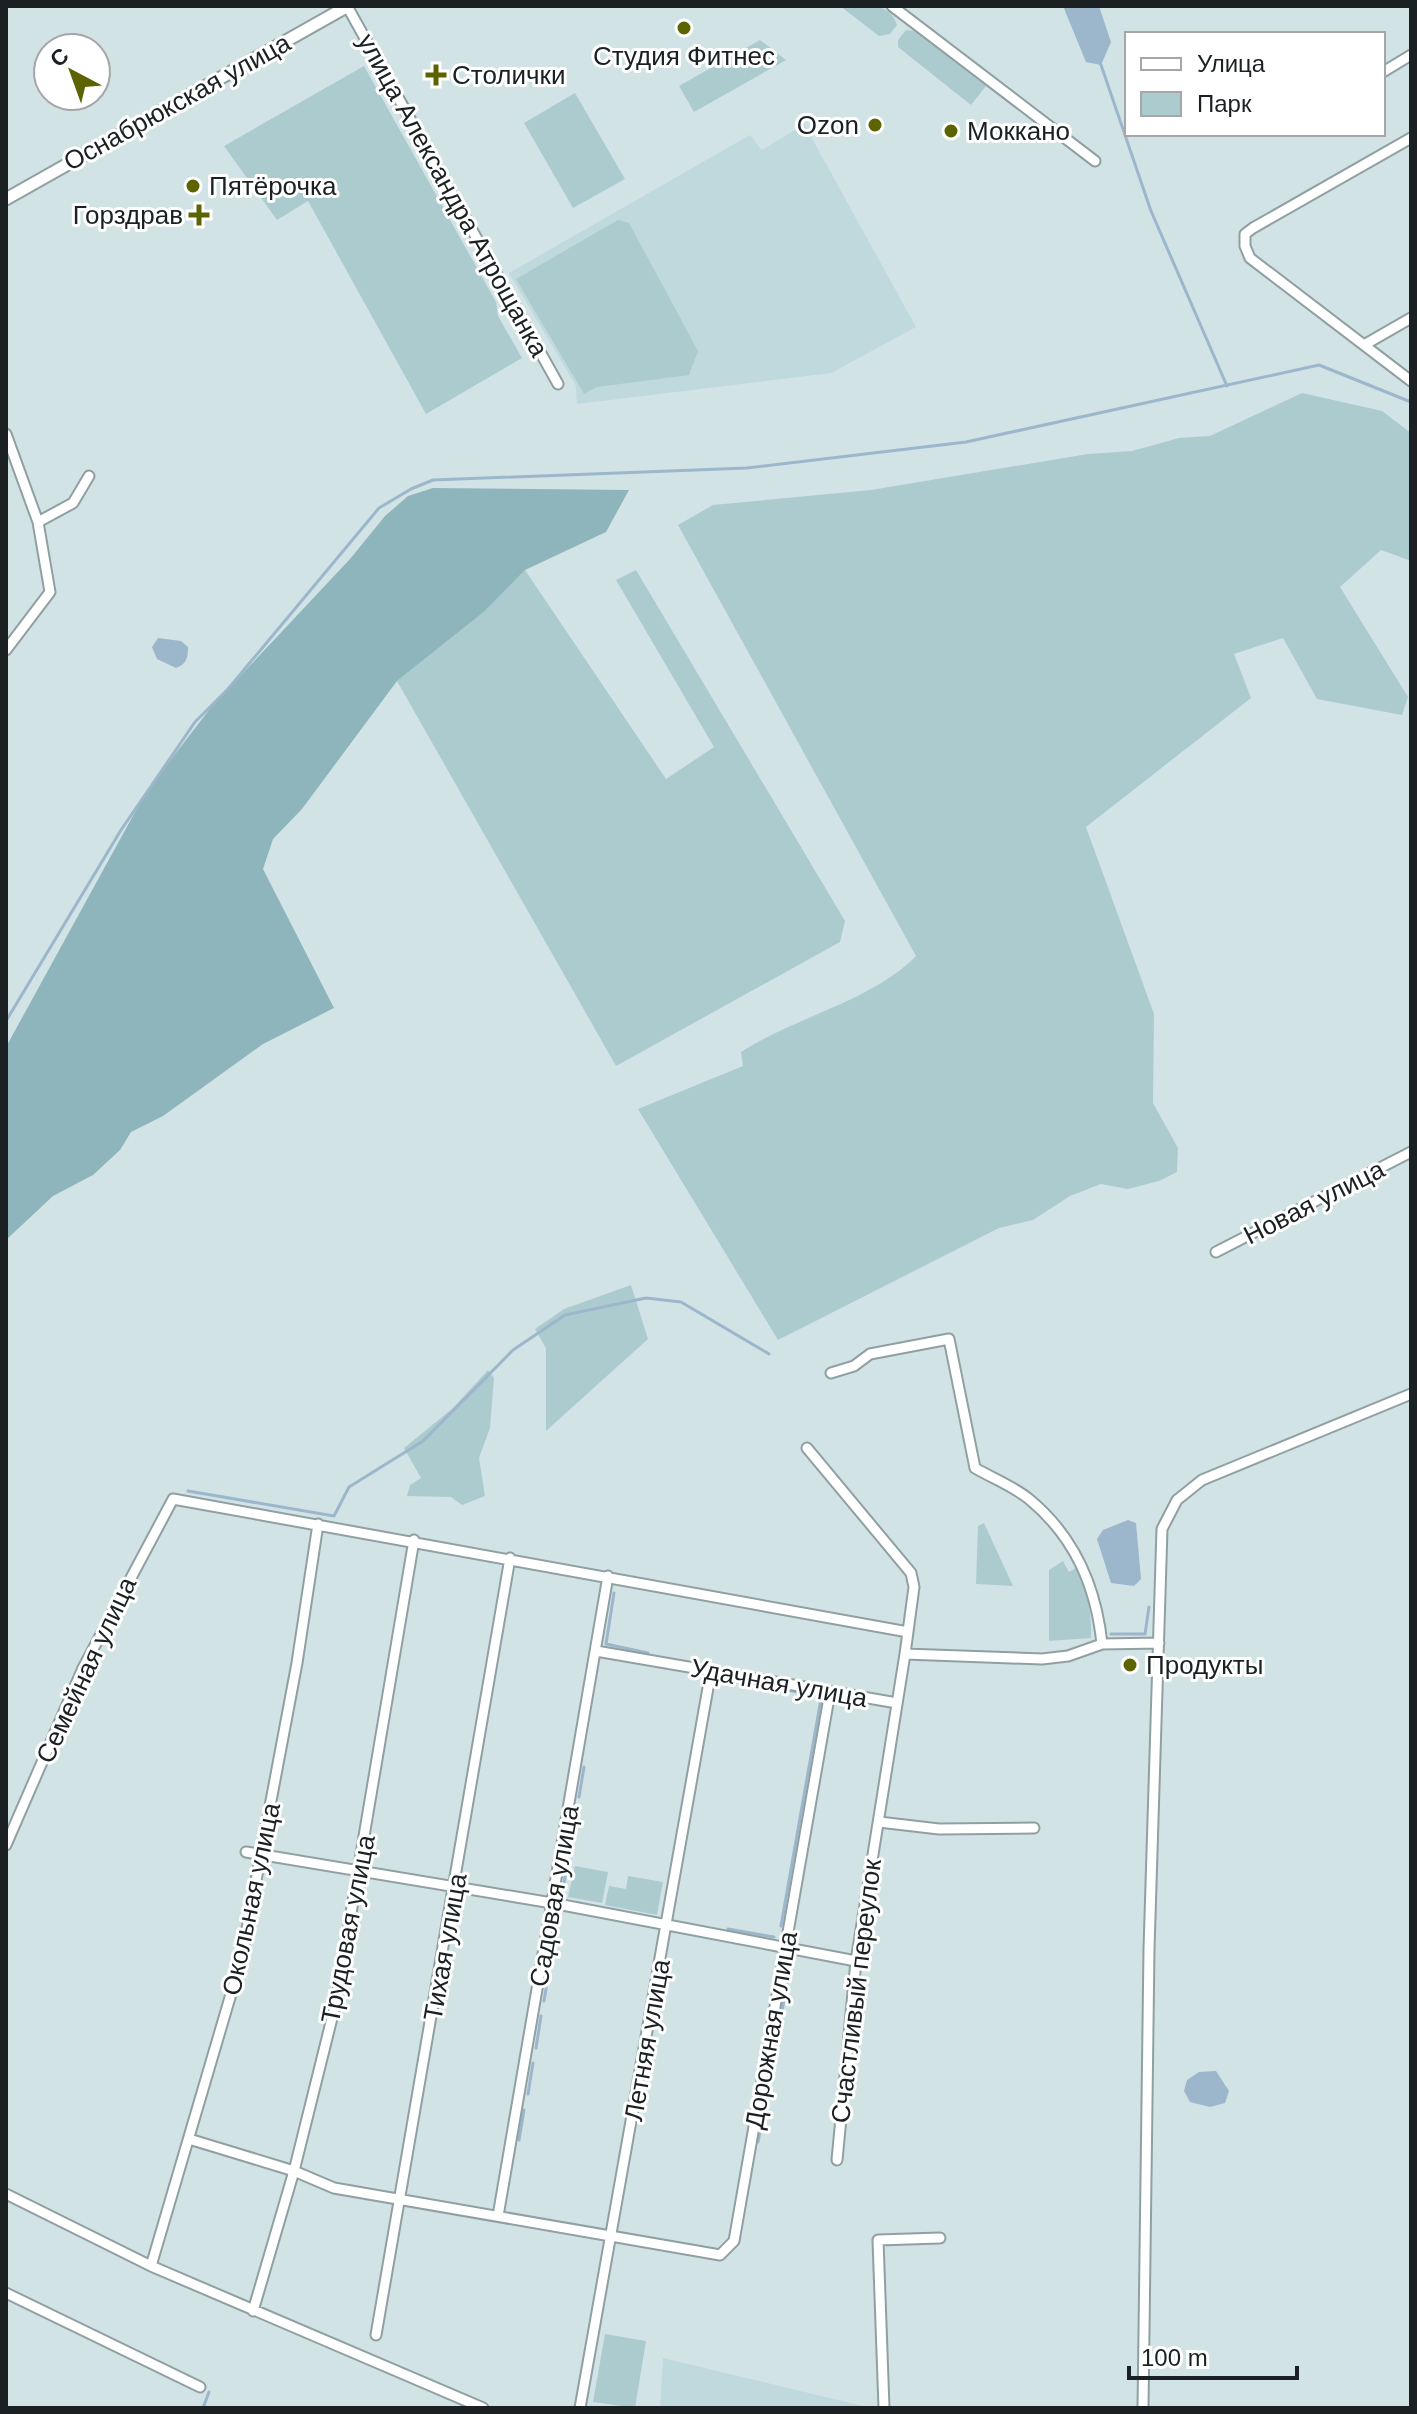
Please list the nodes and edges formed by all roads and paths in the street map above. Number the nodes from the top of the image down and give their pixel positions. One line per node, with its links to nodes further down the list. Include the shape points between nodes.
1 (347, 6): 7 (street, Оснабрюкская улица); 11 (street, улица Александра Атрощанка)
2 (892, 6): 6 (street)
3 (1411, 55): 4 (street)
4 (1385, 71)
5 (1411, 138): 9 (street, via 1245,234 1250,258)
6 (1095, 161)
7 (6, 199)
8 (1411, 318): 9 (street)
9 (1364, 345): 10 (street)
10 (1411, 381)
11 (558, 384)
12 (6, 434): 14 (street)
13 (89, 476): 14 (street, via 73,503)
14 (38, 522): 15 (street, via 50,592)
15 (6, 650)
16 (1411, 1152): 17 (street, Новая улица)
17 (1216, 1252)
18 (831, 1373): 27 (street, via 870,1354 949,1339 975,1468 1027,1498 1066,1540 1093,1587)
19 (1411, 1394): 26 (street, via 1209,1476 1182,1494 1161,1537)
20 (807, 1448): 25 (street, Удачная улица, via 911,1573)
21 (318, 1524): 22 (street); 35 (street, Семейная улица, via 173,1499 83,1668); 37 (street, Окольная улица)
22 (414, 1540): 23 (street); 38 (street, Трудовая улица)
23 (510, 1558): 24 (street); 39 (street, Тихая улица)
24 (608, 1576): 25 (street); 28 (street, Садовая улица)
25 (908, 1632): 29 (street, Удачная улица)
26 (1159, 1643): 27 (street); 60 (street, via 1148,1965)
27 (1102, 1644): 29 (street, via 1042,1659)
28 (596, 1651): 30 (street, Удачная улица); 40 (street, Садовая улица)
29 (905, 1654): 32 (street, Удачная улица)
30 (711, 1671): 31 (street, Удачная улица); 41 (street, Летняя улица)
31 (830, 1692): 32 (street, Удачная улица); 42 (street, Дорожная улица)
32 (897, 1703): 33 (street, Счастливый переулок)
33 (879, 1822): 34 (street, Счастливый переулок, via 939,1829); 43 (street, Счастливый переулок)
34 (1034, 1828)
35 (6, 1845)
36 (246, 1852): 37 (street)
37 (263, 1853): 38 (street); 44 (street, Окольная улица, via 241,1960)
38 (360, 1871): 39 (street); 46 (street, Трудовая улица, via 336,2002)
39 (456, 1887): 40 (street); 48 (street, Тихая улица)
40 (552, 1903): 41 (street); 49 (street, Садовая улица)
41 (666, 1927): 42 (street); 50 (street, Летняя улица)
42 (785, 1949): 43 (street); 50 (street, Дорожная улица, via 730,2248 720,2255)
43 (856, 1961): 45 (street, Счастливый переулок)
44 (189, 2139): 46 (street, Дорожная улица); 52 (street, Окольная улица)
45 (837, 2160)
46 (294, 2171): 48 (street, Дорожная улица, via 334,2188); 54 (street, Трудовая улица)
47 (6, 2194): 52 (street)
48 (401, 2199): 49 (street, Дорожная улица); 55 (street, Тихая улица)
49 (498, 2216): 50 (street, Дорожная улица)
50 (612, 2236): 58 (street, Летняя улица)
51 (940, 2238): 59 (street, via 878,2240)
52 (151, 2266): 54 (street)
53 (6, 2293): 56 (street)
54 (253, 2311): 57 (street)
55 (376, 2335)
56 (200, 2387)
57 (483, 2408)
58 (580, 2408)
59 (884, 2408)
60 (1143, 2408)

